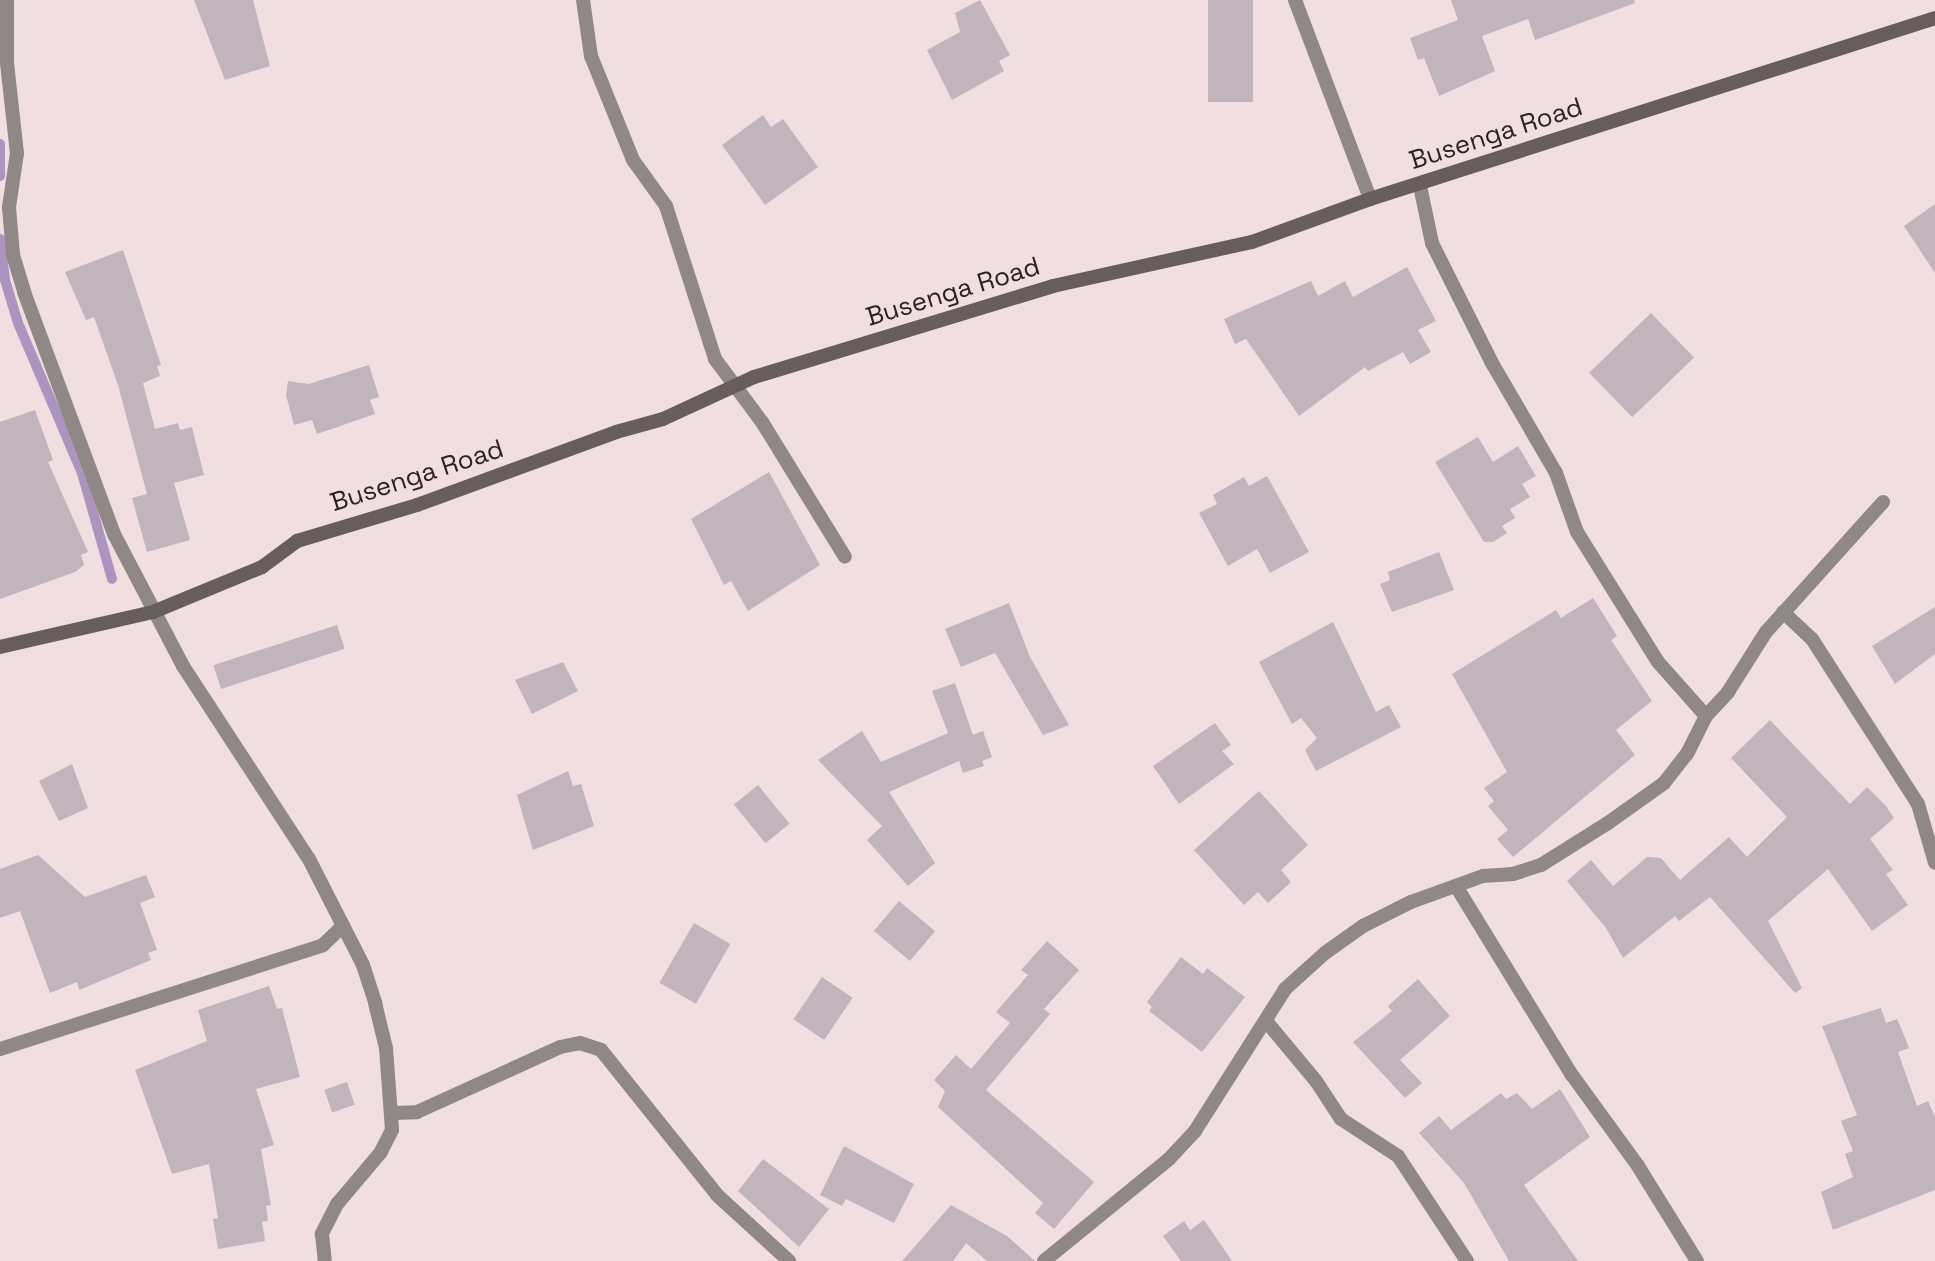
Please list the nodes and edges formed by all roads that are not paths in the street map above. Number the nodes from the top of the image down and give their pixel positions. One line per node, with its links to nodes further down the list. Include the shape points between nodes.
1 (7, 0): 10 (street, via 7,64 17,153 9,207 13,255 114,534)
2 (583, 0): 7 (street, via 591,56 620,133 666,206 715,359)
3 (1295, 0): 6 (street)
4 (1935, 18): 5 (street, Busenga Road)
5 (1420, 186): 6 (street, Busenga Road); 13 (street, via 1432,243 1492,363 1556,474 1577,532 1658,662)
6 (1370, 199): 7 (street, Busenga Road, via 1252,242 1054,286 754,377)
7 (737, 387): 9 (street); 10 (street, Busenga Road, via 663,419 417,505 297,541 262,567)
8 (1883, 502): 11 (street)
9 (845, 557)
10 (153, 612): 12 (street, Busenga Road); 16 (street, via 233,747 309,859)
11 (1783, 612): 13 (street); 14 (street, via 1812,639 1918,804)
12 (0, 647)
13 (1706, 716): 15 (street, via 1687,754 1664,783 1608,823 1541,865)
14 (1935, 863)
15 (1456, 886): 17 (street, via 1387,914 1335,946 1285,989); 24 (street, via 1572,1074 1638,1166)
16 (343, 926): 18 (street, via 323,945); 19 (street, via 375,1003)
17 (1266, 1021): 22 (street, via 1219,1098 1177,1149); 23 (street, via 1341,1119 1398,1156)
18 (0, 1049)
19 (394, 1114): 20 (street, via 381,1152 337,1204 322,1234); 21 (street, via 417,1112 560,1047 580,1043 601,1051 717,1195)
20 (325, 1261)
21 (789, 1261)
22 (1044, 1261)
23 (1467, 1261)
24 (1697, 1261)

